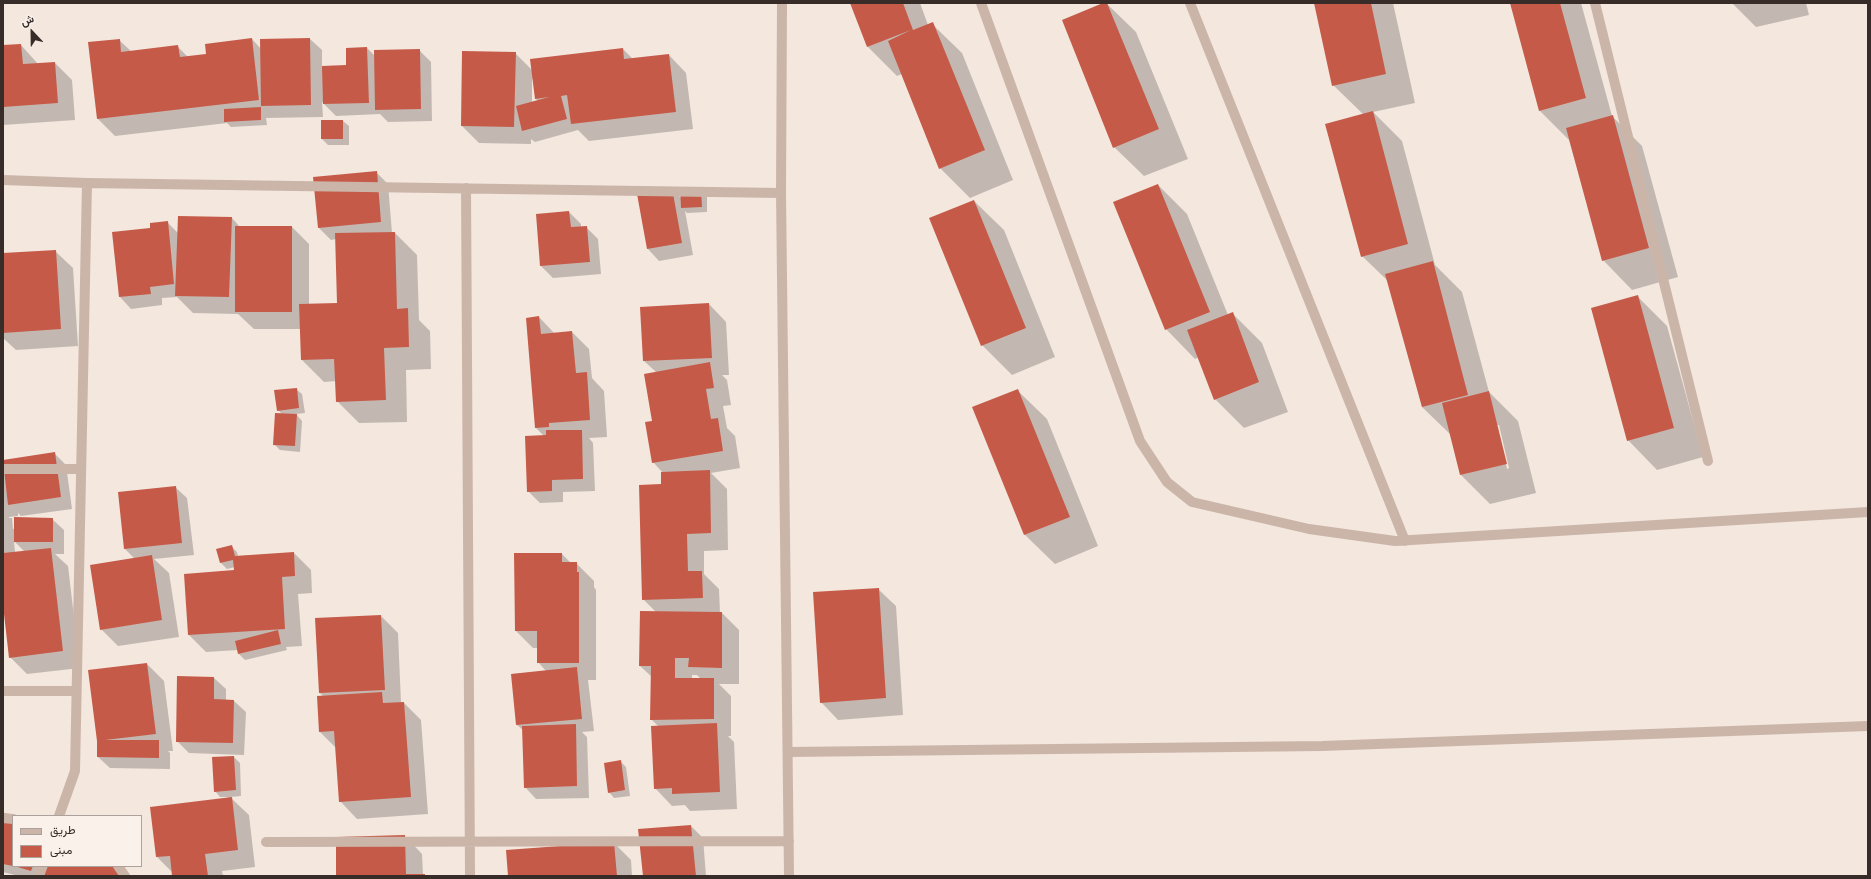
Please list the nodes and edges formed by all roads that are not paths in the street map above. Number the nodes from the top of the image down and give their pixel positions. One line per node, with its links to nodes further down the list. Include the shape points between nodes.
1 (782, 3): 8 (street)
2 (981, 3): 13 (street, via 1140,441 1167,482 1192,502 1309,529)
3 (1190, 3): 13 (street)
4 (1595, 3): 9 (street)
5 (3, 180): 6 (street)
6 (87, 183): 7 (street); 11 (street)
7 (466, 188): 8 (street); 19 (street)
8 (781, 193): 17 (street)
9 (1708, 461)
10 (3, 469): 11 (street)
11 (81, 470): 15 (street)
12 (1868, 512): 13 (street)
13 (1406, 541)
14 (3, 691): 15 (street)
15 (76, 691): 18 (street, via 75,771)
16 (1868, 726): 17 (street, via 1322,746)
17 (788, 752): 20 (street)
18 (59, 815)
19 (470, 841): 20 (street); 21 (street); 24 (street)
20 (789, 841): 25 (street)
21 (266, 842)
22 (119, 867): 23 (street)
23 (125, 876)
24 (470, 876)
25 (789, 876)

